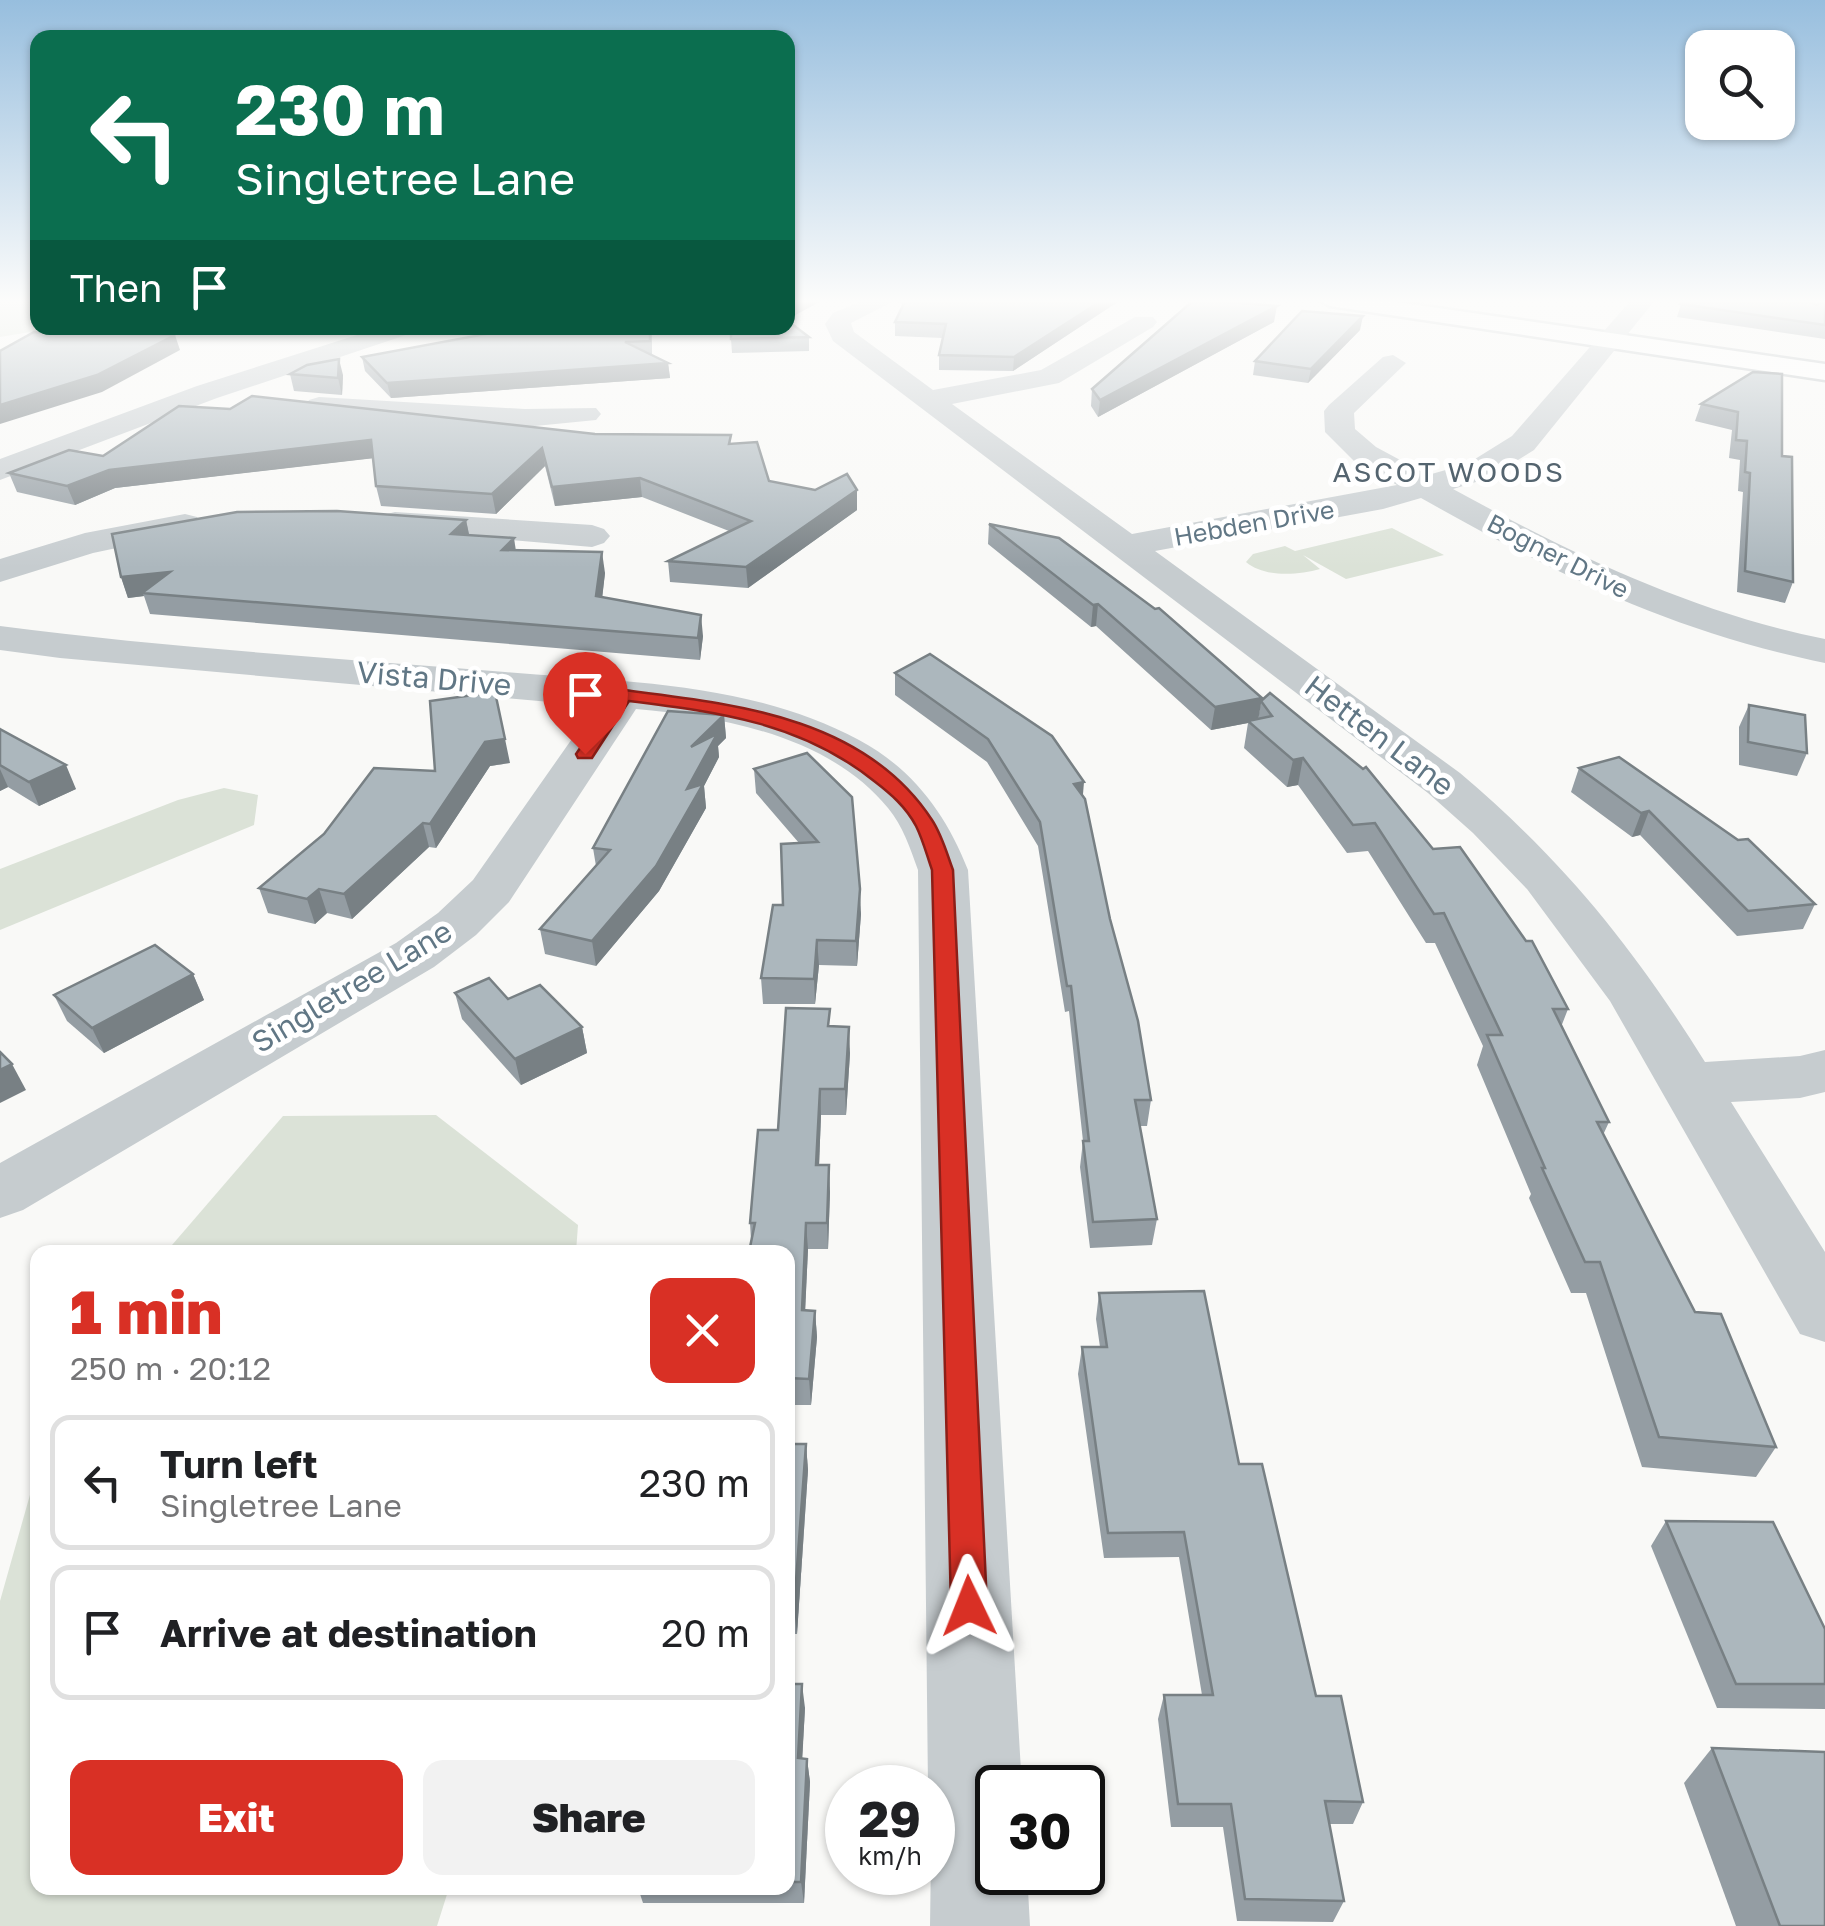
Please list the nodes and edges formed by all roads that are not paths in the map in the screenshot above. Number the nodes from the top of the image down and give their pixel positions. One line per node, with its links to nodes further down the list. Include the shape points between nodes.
1 (217, 389): 6 (street)
2 (914, 389): 7 (street, Hetten Lane)
3 (987, 389): 7 (street)
4 (1361, 389): 12 (street, Bogner Drive, via 1337,421 1350,443)
5 (1568, 389): 12 (street, Hebden Drive, via 1523,443 1478,470)
6 (207, 392): 8 (street); 11 (street)
7 (928, 400): 16 (street, Hetten Lane)
8 (260, 401)
9 (299, 405): 10 (street, via 525,418)
10 (586, 414)
11 (0, 470)
12 (1428, 488): 16 (street, Hebden Drive); 19 (street, Bogner Drive, via 1678,616)
13 (216, 520): 17 (street, via 120,535)
14 (362, 520): 15 (street)
15 (592, 536)
16 (1126, 546): 22 (street, Hetten Lane, via 1490,823 1597,941)
17 (0, 571)
18 (0, 638): 20 (street, Vista Drive)
19 (1825, 651)
20 (624, 695): 23 (street, Singletree Lane, via 506,872 458,924); 25 (street, Vista Drive, via 736,709 812,733 904,795 940,856)
21 (1825, 1071): 22 (street)
22 (1688, 1084): 24 (street, Hetten Lane)
23 (0, 1193)
24 (1825, 1313)
25 (980, 1926)

